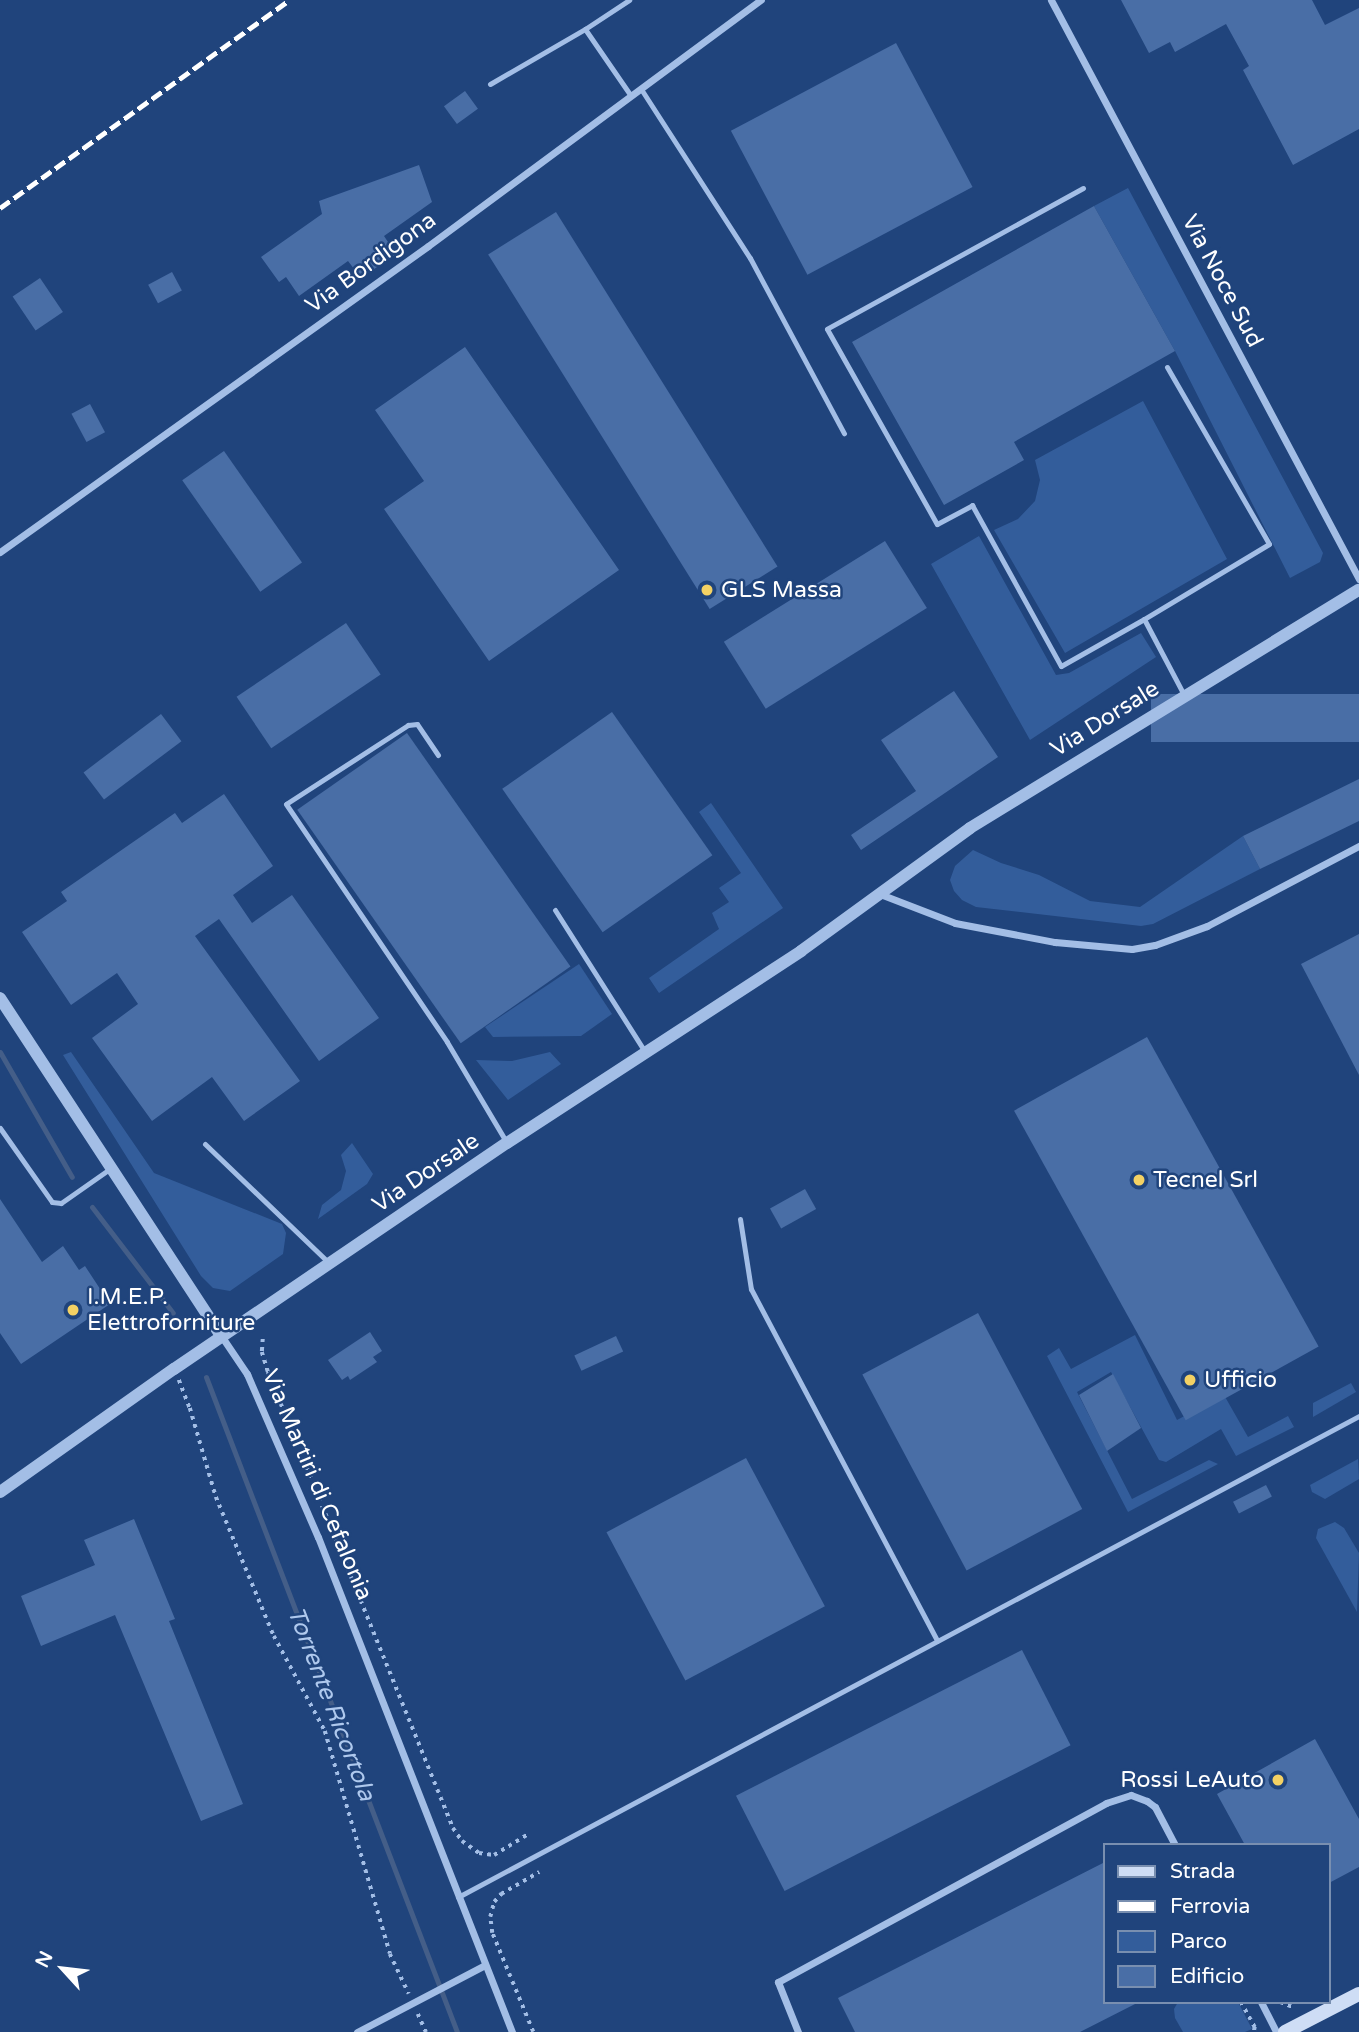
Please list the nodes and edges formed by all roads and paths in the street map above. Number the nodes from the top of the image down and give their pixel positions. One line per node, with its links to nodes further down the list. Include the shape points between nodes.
1 (629, 0): 4 (lane)
2 (761, 0): 6 (street, Via Bordigona)
3 (1051, 0): 12 (street, Via Noce Sud)
4 (585, 29): 5 (lane); 7 (lane)
5 (490, 84)
6 (641, 89): 7 (street, Via Bordigona); 10 (lane, via 750,258)
7 (631, 96): 11 (street, Via Bordigona)
8 (1083, 188): 14 (lane, via 827,329 937,524 972,505 1061,666)
9 (1167, 367): 14 (lane, via 1269,544)
10 (844, 433)
11 (0, 552)
12 (1359, 579)
13 (1359, 590): 15 (street, Via Dorsale)
14 (1144, 619): 15 (lane)
15 (1184, 695): 18 (street, Via Dorsale, via 970,828)
16 (438, 755): 23 (lane, via 417,724 408,725 286,804 447,1042)
17 (1359, 846): 18 (street, via 1206,926 1132,949 1055,943 955,923)
18 (880, 894): 21 (street, Via Dorsale)
19 (555, 910): 21 (lane)
20 (0, 998): 25 (street, Via Martiri di Cefalonia)
21 (645, 1052): 23 (street, Via Dorsale)
22 (0, 1128): 25 (lane, via 52,1202 61,1203)
23 (507, 1143): 27 (street, Via Dorsale)
24 (205, 1144): 27 (lane)
25 (111, 1168): 28 (street, Via Martiri di Cefalonia)
26 (740, 1219): 33 (lane, via 751,1289)
27 (330, 1264): 28 (street, Via Dorsale)
28 (222, 1337): 30 (street, Via Dorsale); 38 (street, Via Martiri di Cefalonia, via 247,1374 318,1536)
29 (263, 1339): 34 (path, via 268,1372 453,1828 479,1853 494,1855)
30 (174, 1369): 32 (street, Via Dorsale); 41 (path, via 242,1560 274,1636 325,1731 390,1954)
31 (1359, 1416): 33 (lane)
32 (0, 1492)
33 (937, 1641): 38 (lane)
34 (530, 1833)
35 (1174, 1843): 50 (street, via 1147,1801 1132,1795 1106,1803 778,1982)
36 (539, 1872): 49 (path, via 501,1894 490,1917 492,1933)
37 (515, 1884): 49 (path, via 498,1896 489,1921)
38 (458, 1897): 39 (street, Via Martiri di Cefalonia)
39 (483, 1966): 41 (street); 48 (street, Via Martiri di Cefalonia)
40 (1359, 1994): 53 (main road)
41 (413, 2002): 46 (street); 47 (path)
42 (1242, 2004): 51 (path)
43 (1262, 2004): 52 (street)
44 (1286, 2004): 45 (path)
45 (1301, 2009)
46 (357, 2032)
47 (426, 2032)
48 (512, 2032)
49 (532, 2032)
50 (798, 2032)
51 (1254, 2032)
52 (1276, 2032)
53 (1285, 2032)

